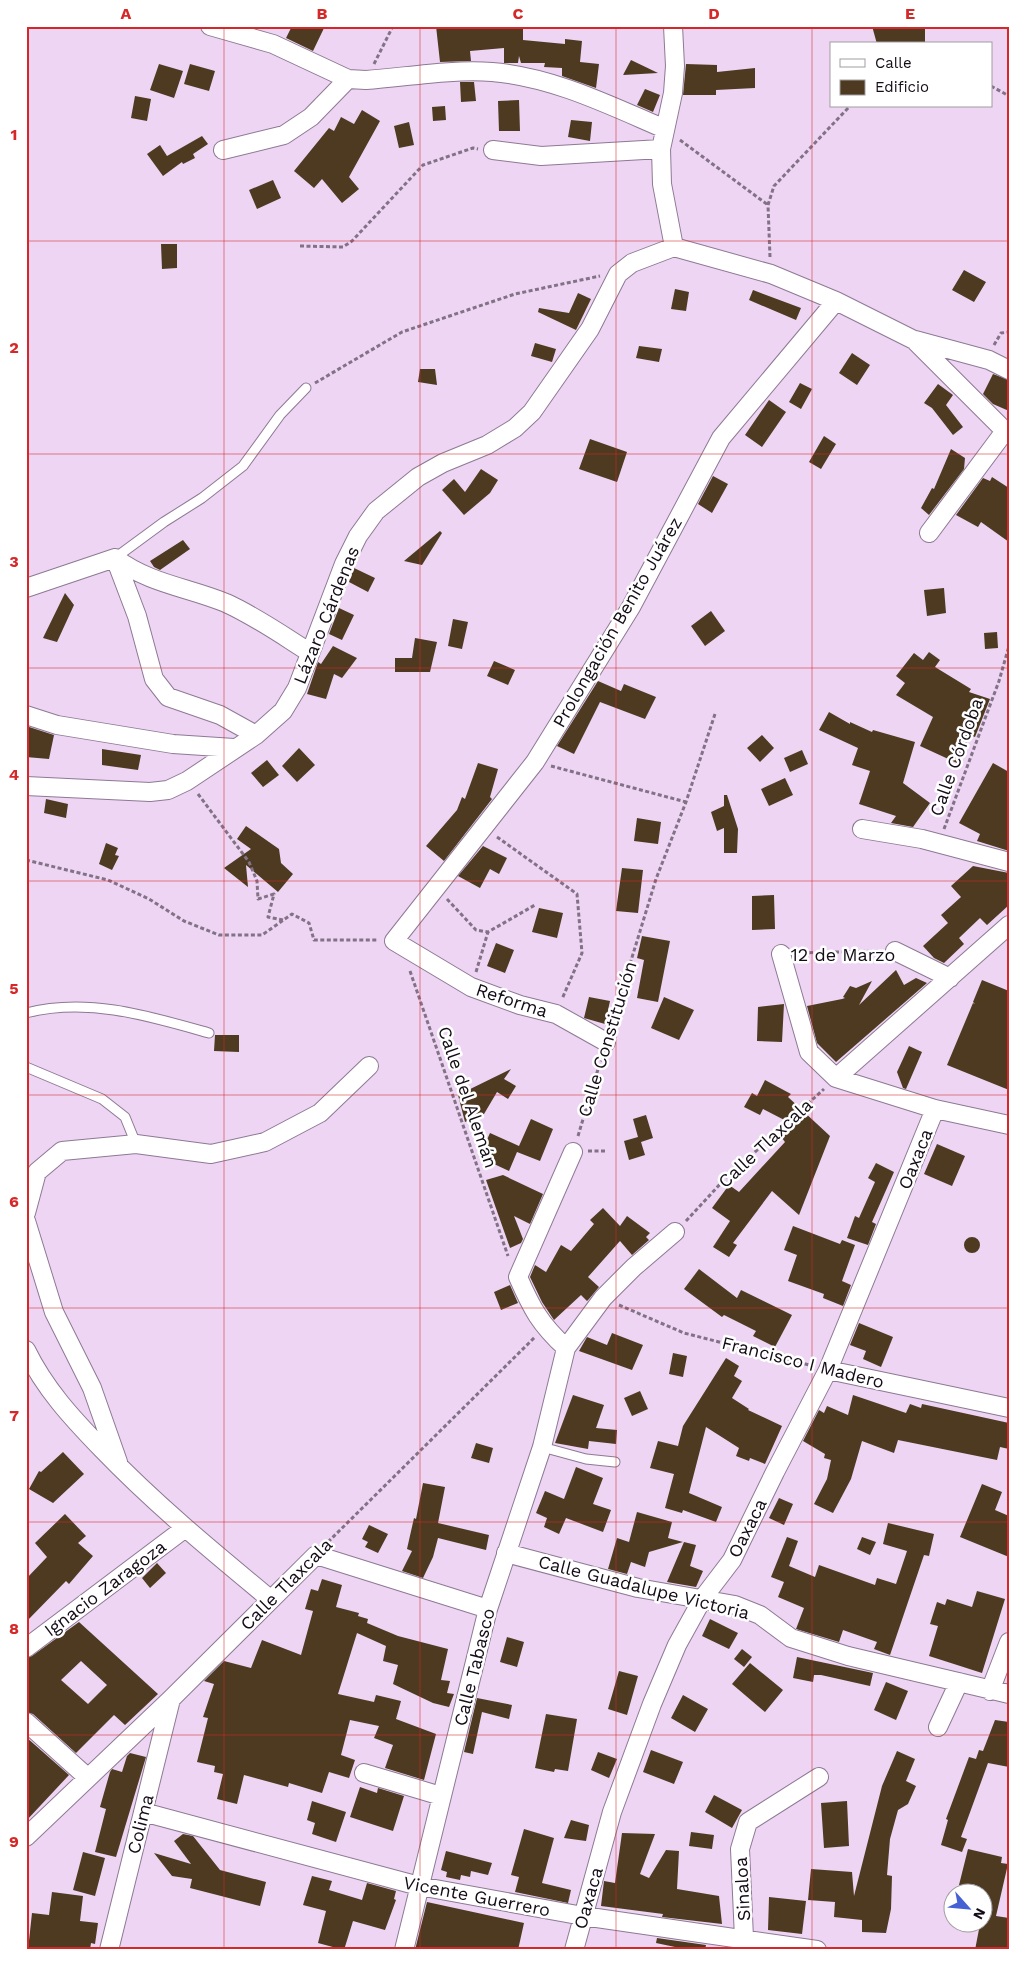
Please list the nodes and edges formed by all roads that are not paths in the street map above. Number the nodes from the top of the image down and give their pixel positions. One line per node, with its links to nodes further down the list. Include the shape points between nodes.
1 (210, 26): 3 (street)
2 (673, 26): 5 (street, via 673,93)
3 (257, 32): 4 (street, via 273,44)
4 (348, 79): 5 (street, via 491,72 525,76 592,98); 7 (street, via 311,117 284,135)
5 (665, 128): 6 (street)
6 (661, 148): 8 (street, via 541,156); 9 (street, via 662,184)
7 (223, 150)
8 (493, 150)
9 (674, 247): 10 (street, via 771,274); 18 (street, Lázaro Cárdenas, via 632,263 618,274 590,329 532,412 515,428 487,445 418,477 376,511 344,564)
10 (836, 301): 11 (street); 26 (street, Prolongación Benito Juárez, via 721,438 631,607 535,762 432,891)
11 (914, 340): 12 (street, via 989,360); 14 (street)
12 (1009, 370)
13 (306, 388): 16 (lane, via 280,415 243,466)
14 (1007, 433): 15 (street)
15 (929, 533)
16 (115, 558): 17 (street); 18 (street, via 133,571 225,603); 20 (street, via 158,685 168,697 220,715)
17 (26, 588)
18 (309, 652): 20 (street, Lázaro Cárdenas, via 297,688 283,711)
19 (26, 715): 21 (street, via 57,725 154,741)
20 (256, 735): 21 (street, Lázaro Cárdenas)
21 (234, 748): 22 (street, Lázaro Cárdenas, via 187,781 168,790 150,792)
22 (26, 786)
23 (862, 829): 24 (street, via 939,843)
24 (1009, 862)
25 (1009, 925): 29 (street)
26 (398, 943): 32 (street, Reforma, via 471,987 520,1006 556,1014)
27 (895, 951): 29 (street, 12 de Marzo)
28 (781, 954): 35 (street, 12 de Marzo, via 809,1052)
29 (950, 978): 35 (street)
30 (26, 1013): 31 (lane, via 95,1007 140,1013)
31 (209, 1033)
32 (606, 1042)
33 (369, 1066): 38 (street, via 320,1113 265,1142 211,1154)
34 (26, 1067): 38 (lane, via 102,1099 125,1117)
35 (836, 1078): 36 (street)
36 (935, 1109): 37 (street); 45 (street, Oaxaca)
37 (1009, 1124)
38 (136, 1144): 40 (street, via 62,1151 37,1172)
39 (573, 1152): 43 (street, via 518,1277 544,1328)
40 (26, 1213)
41 (26, 1221): 50 (street, via 54,1312 92,1388)
42 (675, 1232): 43 (street, via 603,1298)
43 (566, 1348): 48 (street, Calle Tabasco)
44 (26, 1350): 46 (street)
45 (828, 1370): 47 (street, Francisco I Madero); 53 (street, Oaxaca, via 732,1560)
46 (32, 1379): 50 (street)
47 (1009, 1408)
48 (542, 1447): 49 (lane, via 586,1459); 52 (street, Calle Tabasco)
49 (616, 1462)
50 (120, 1467): 51 (street)
51 (184, 1529): 54 (street); 57 (street, Ignacio Zaragoza)
52 (506, 1553): 53 (street, Calle Guadalupe Victoria, via 638,1588); 55 (street, Calle Tabasco)
53 (703, 1598): 58 (street, Calle Guadalupe Victoria, via 760,1615 791,1638 848,1656); 71 (street, Oaxaca, via 677,1645 652,1704 612,1812)
54 (270, 1599): 55 (street, Calle Tlaxcala, via 316,1555); 61 (street, Calle Tlaxcala)
55 (488, 1609): 67 (street, Calle Tabasco)
56 (1009, 1642): 59 (street)
57 (26, 1648)
58 (959, 1682): 59 (street, Calle Guadalupe Victoria); 63 (street)
59 (990, 1691): 60 (street, Calle Guadalupe Victoria)
60 (1009, 1694)
61 (171, 1699): 66 (street, Calle Tlaxcala); 68 (street, Colima)
62 (26, 1722): 66 (street)
63 (938, 1726)
64 (364, 1773): 67 (street)
65 (819, 1777): 72 (street, Sinaloa, via 748,1822 740,1849)
66 (88, 1778): 69 (street, Calle Tlaxcala)
67 (441, 1796): 70 (street, Calle Tabasco)
68 (143, 1812): 70 (street, Vicente Guerrero); 73 (street, Colima)
69 (26, 1837)
70 (419, 1886): 71 (street, Vicente Guerrero); 74 (street, Calle Tabasco)
71 (583, 1916): 72 (street, Vicente Guerrero); 75 (street, Oaxaca)
72 (747, 1944): 76 (street, Vicente Guerrero)
73 (109, 1950)
74 (404, 1950)
75 (574, 1950)
76 (817, 1950)

